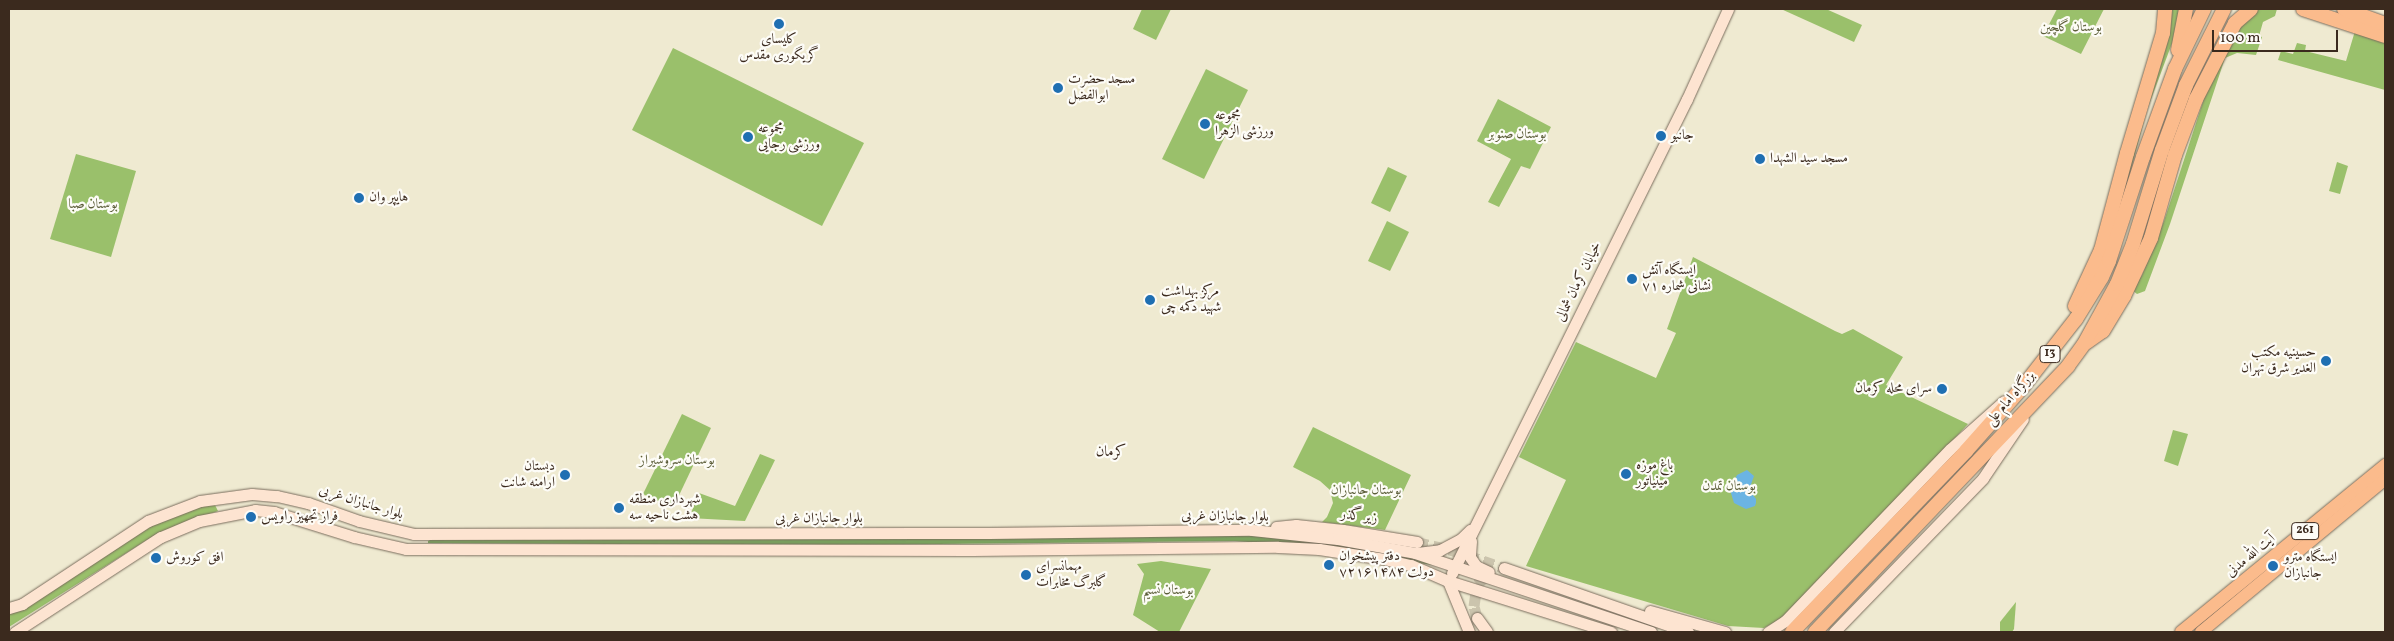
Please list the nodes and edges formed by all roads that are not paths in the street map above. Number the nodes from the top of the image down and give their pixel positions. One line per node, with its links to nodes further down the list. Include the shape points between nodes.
1 (1728, 9): 20 (main road, خیابان کرمان شمالی, via 1687,99)
2 (2166, 9): 13 (highway, via 2163,33 2136,118 2101,250)
3 (2186, 9): 12 (highway)
4 (2204, 9): 12 (highway, بزرگراه امام علی / 13)
5 (2224, 9): 14 (highway, بزرگراه امام علی / 13, via 2186,85 2117,284)
6 (2251, 9): 14 (highway, via 2235,23 2196,99 2150,238 2124,296 2102,331)
7 (2303, 9): 11 (highway)
8 (2335, 9): 11 (highway)
9 (2344, 9): 10 (highway)
10 (2385, 24)
11 (2385, 36)
12 (2175, 69): 13 (highway, بزرگراه امام علی / 13, via 2109,262)
13 (2065, 332): 35 (highway, بزرگراه امام علی / 13, via 2022,388 1952,465)
14 (2084, 344): 15 (highway, بزرگراه امام علی / 13)
15 (2030, 406): 45 (highway, بزرگراه امام علی / 13); 46 (main road, via 1983,478)
16 (2385, 465): 29 (main road, آیت الله مدنی / 261)
17 (2385, 479): 30 (main road, آیت الله مدنی / 261)
18 (217, 497): 19 (main road); 22 (main road, بلوار جانبازان غربی, via 277,496 368,524); 32 (main road, بلوار جانبازان غربی, via 148,521 22,604)
19 (232, 513): 24 (main road, via 274,512); 33 (main road, via 161,537)
20 (1476, 523): 23 (main road, via 1461,539 1440,550); 25 (main road, خیابان کرمان شمالی); 28 (main road, via 1469,554 1476,566)
21 (1252, 530): 22 (main road, بلوار جانبازان غربی); 23 (main road, بلوار جانبازان غربی); 23 (main road, زیر گذر, via 1296,525 1385,535)
22 (414, 534): 24 (main road)
23 (1416, 547): 25 (main road, بلوار جانبازان غربی)
24 (406, 549): 27 (main road, via 942,551 1278,547 1319,549 1384,559 1425,570)
25 (1454, 566): 27 (main road, خیابان کرمان شمالی); 28 (main road, بلوار جانبازان غربی)
26 (1504, 568): 31 (main road)
27 (1448, 581): 38 (main road); 40 (main road)
28 (1528, 593): 41 (main road, بلوار جانبازان غربی)
29 (2224, 597): 30 (main road); 47 (main road, آیت الله مدنی / 261)
30 (2240, 599): 48 (main road, آیت الله مدنی / 261)
31 (1614, 606): 42 (main road); 43 (main road, via 1639,609)
32 (9, 608)
33 (36, 618): 36 (main road); 37 (main road)
34 (1477, 618): 39 (main road)
35 (1788, 629): 44 (main road)
36 (15, 632)
37 (33, 632)
38 (1469, 632)
39 (1487, 632)
40 (1611, 632)
41 (1651, 632)
42 (1688, 632)
43 (1725, 632)
44 (1768, 632)
45 (1815, 632)
46 (1834, 632)
47 (2181, 632)
48 (2201, 632)

